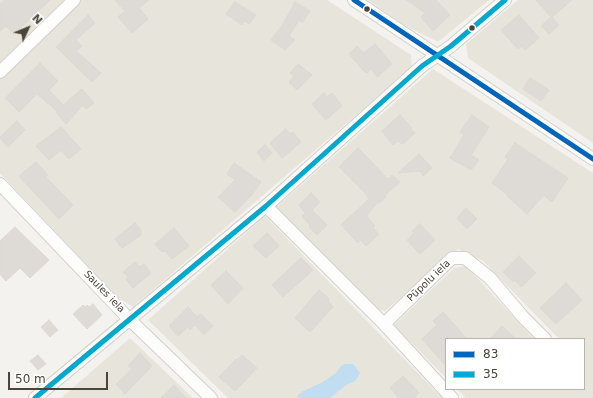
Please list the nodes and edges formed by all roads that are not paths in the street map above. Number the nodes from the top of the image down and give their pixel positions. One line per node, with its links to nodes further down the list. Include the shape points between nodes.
1 (74, 0): 5 (street)
2 (354, 0): 4 (street)
3 (505, 0): 4 (street)
4 (438, 56): 6 (street); 8 (street, via 422,66)
5 (0, 72)
6 (593, 159)
7 (0, 184): 9 (street, Saules iela)
8 (266, 206): 9 (street); 10 (street)
9 (129, 319): 12 (street); 13 (street, Saules iela)
10 (384, 324): 11 (street, Pūpolu iela, via 452,258 465,258 490,278); 14 (street)
11 (544, 338)
12 (35, 398)
13 (211, 398)
14 (452, 398)

